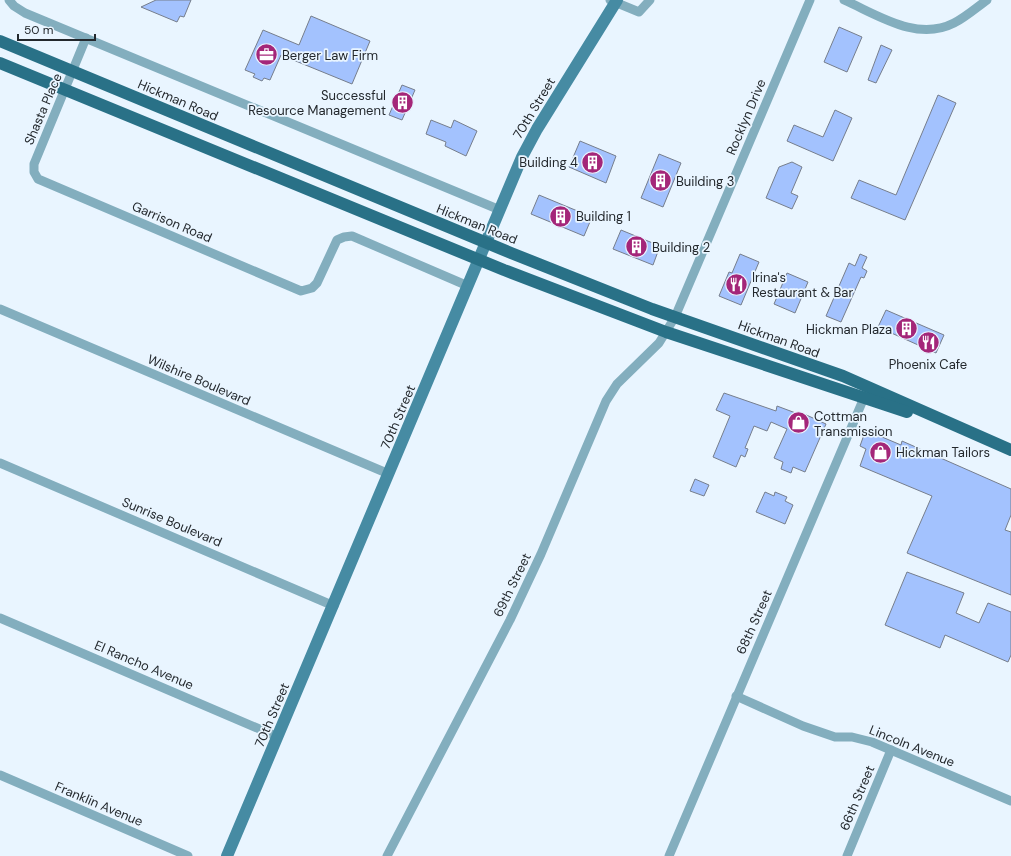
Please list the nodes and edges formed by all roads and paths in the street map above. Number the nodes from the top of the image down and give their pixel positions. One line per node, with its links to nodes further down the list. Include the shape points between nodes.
1 (9, 0): 7 (street, via 25,13)
2 (650, 0): 6 (street, via 640,12)
3 (810, 0): 18 (street, Rocklyn Drive)
4 (844, 0): 5 (street, via 900,24 926,30 938,29 954,22)
5 (987, 0)
6 (615, 1): 13 (street, 70th Street, via 537,128)
7 (86, 38): 10 (street, Shasta Place); 13 (street)
8 (0, 41): 10 (main road, Hickman Road)
9 (0, 63): 11 (main road, Hickman Road)
10 (73, 71): 11 (street, Shasta Place); 14 (main road, Hickman Road)
11 (65, 90): 12 (street, Shasta Place); 15 (main road, Hickman Road)
12 (36, 158): 16 (street, Garrison Road, via 34,172 38,179 45,183 296,289 308,290 316,283 337,240 348,236)
13 (500, 210): 14 (street, 70th Street)
14 (486, 243): 15 (street, 70th Street); 18 (main road, Hickman Road)
15 (479, 260): 16 (street, 70th Street); 19 (main road, Hickman Road)
16 (468, 286): 23 (street, 70th Street)
17 (0, 309): 23 (street, Wilshire Boulevard)
18 (675, 317): 19 (street, Rocklyn Drive); 20 (main road, Hickman Road, via 843,376)
19 (666, 332): 20 (main road, Hickman Road); 33 (street, 69th Street, via 659,343 617,384 606,401 510,620)
20 (866, 393): 21 (main road, Hickman Road); 26 (street, 68th Street)
21 (1011, 450)
22 (0, 463): 24 (street, Sunrise Boulevard)
23 (389, 474): 24 (street, 70th Street)
24 (334, 606): 27 (street, 70th Street)
25 (0, 618): 27 (street, El Rancho Avenue)
26 (736, 696): 28 (street, Lincoln Avenue, via 803,726 835,737 852,737 872,742); 34 (street, 68th Street)
27 (278, 737): 32 (street, 70th Street)
28 (891, 750): 30 (street, Lincoln Avenue); 35 (street, 66th Street)
29 (0, 775): 31 (street, Franklin Avenue)
30 (1011, 801)
31 (188, 856)
32 (227, 856)
33 (388, 856)
34 (669, 856)
35 (847, 856)

